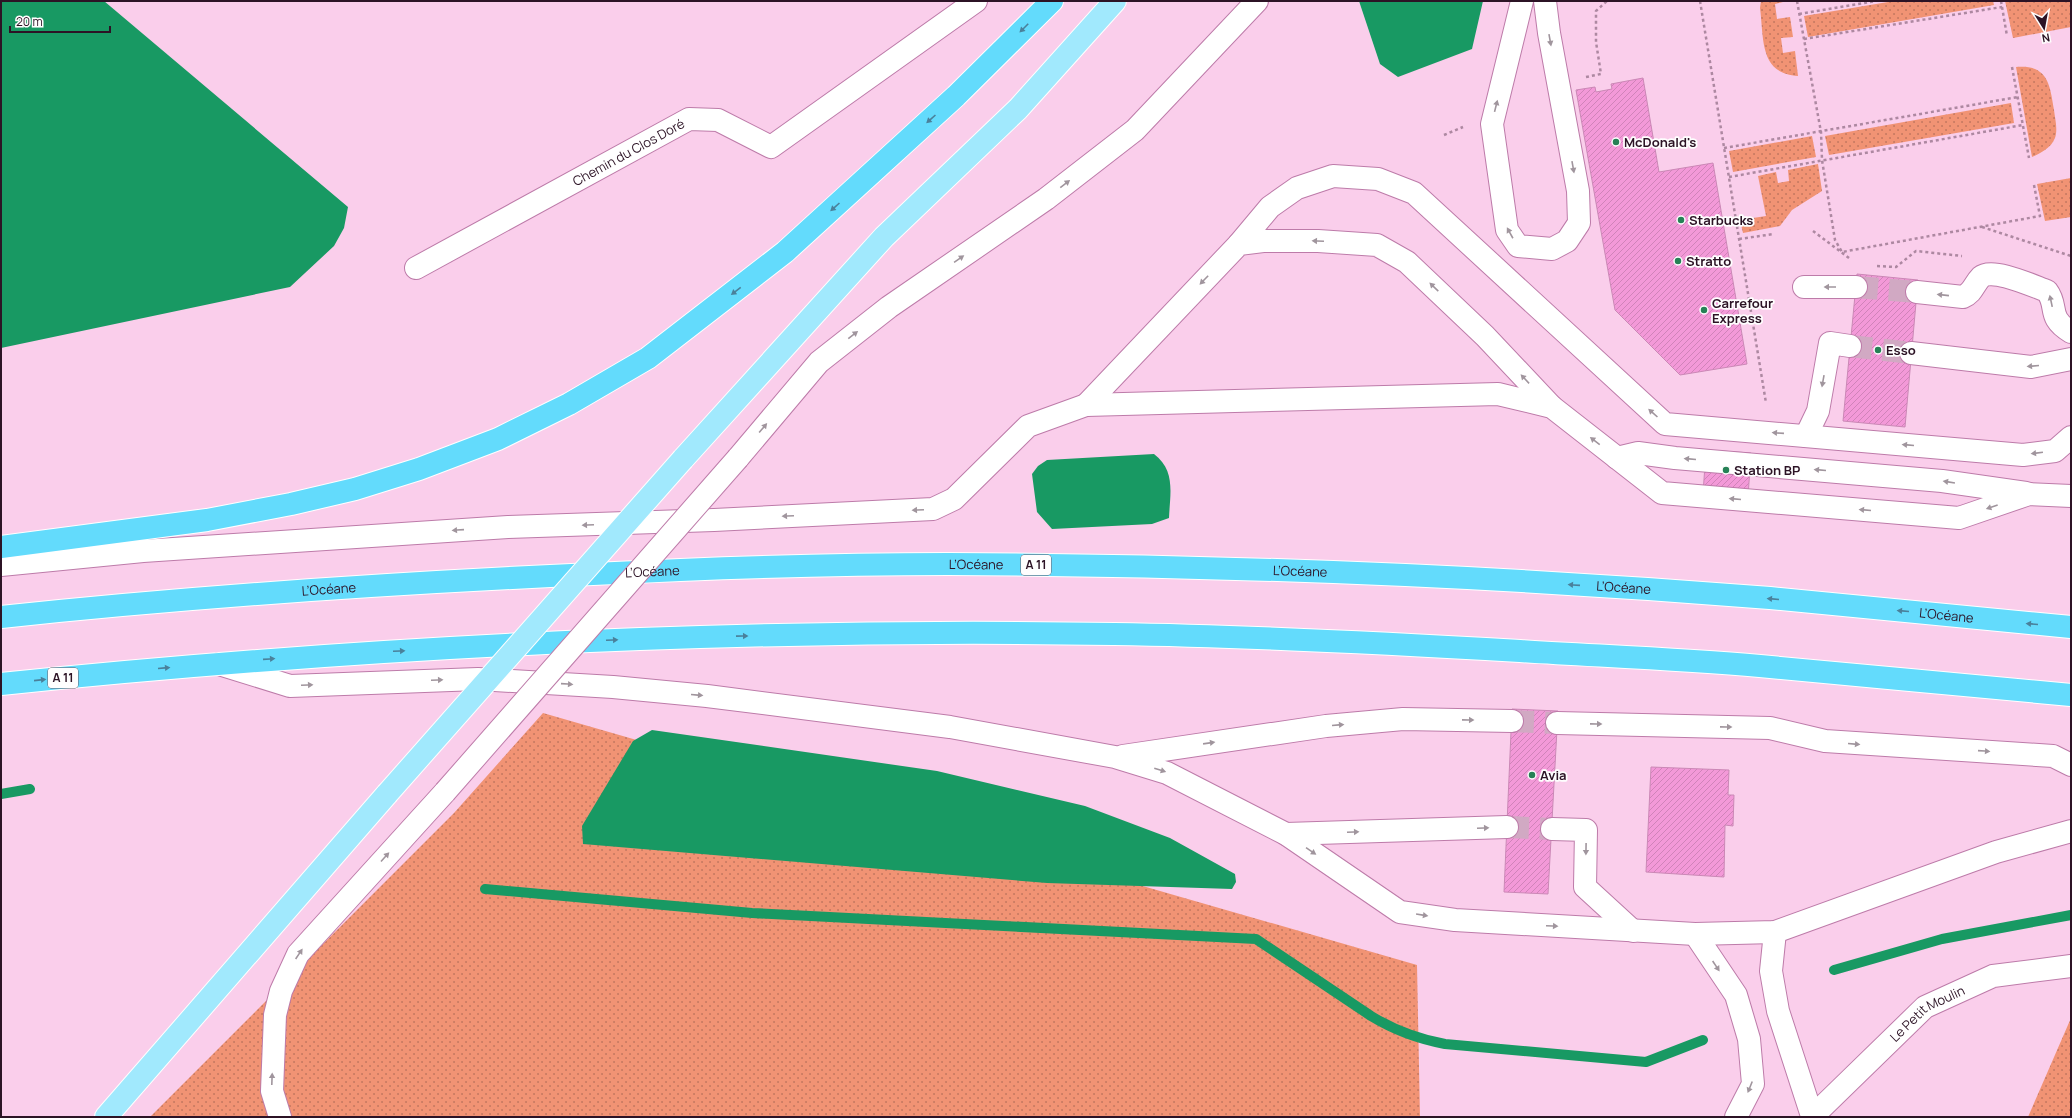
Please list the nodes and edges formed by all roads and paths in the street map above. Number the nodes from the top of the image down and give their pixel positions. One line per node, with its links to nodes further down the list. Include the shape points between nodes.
1 (976, 1): 34 (street, Chemin du Clos Doré, via 771,147 718,120 689,119)
2 (1052, 1): 50 (highway, one-way to 50, via 956,96 785,252 648,358 569,404 498,439 419,469 355,489 207,520)
3 (1115, 1): 69 (main road, bridge, via 1018,109 884,237 683,459)
4 (1257, 1): 70 (street, one-way to 4, bridge, via 272,1091 275,1015 281,991 298,954 445,792 819,362 889,307 1046,199 1135,130)
5 (1522, 1): 10 (street, one-way to 5, via 1578,191 1579,223 1567,242 1552,250 1518,246 1507,230 1492,124)
6 (1700, 1): 19 (path)
7 (1797, 1): 12 (path)
8 (1876, 1): 12 (path)
9 (2000, 1): 11 (path)
10 (1547, 2)
11 (2002, 7): 13 (path); 14 (path)
12 (1799, 14): 14 (path)
13 (2007, 36)
14 (1804, 39): 18 (path)
15 (2012, 67): 16 (path)
16 (2018, 97): 17 (path); 18 (path)
17 (2023, 126): 20 (path); 21 (path)
18 (1821, 132): 19 (path); 21 (path)
19 (1724, 148): 22 (path)
20 (2029, 158)
21 (1822, 160): 22 (path); 29 (path, via 1835,240)
22 (1729, 177): 27 (path)
23 (2034, 185): 24 (path, via 2040,216)
24 (1982, 227): 29 (path); 31 (path)
25 (1813, 231): 29 (path)
26 (1774, 234): 27 (path)
27 (1739, 239): 44 (path, via 1768,414)
28 (1239, 244): 42 (street, one-way to 42); 43 (street, one-way to 28, via 1485,336 1408,262 1377,245 1310,241); 44 (street, one-way to 28, via 1665,424 1414,193 1378,179 1333,176 1297,188 1270,207)
29 (1842, 252): 32 (path)
30 (1963, 256): 33 (path, via 1916,251 1896,267)
31 (2071, 256)
32 (1851, 261)
33 (1875, 266)
34 (416, 268)
35 (1804, 287): 36 (street, one-way to 35)
36 (1856, 287)
37 (1917, 292): 38 (street, one-way to 37, via 2060,325 2051,304 2051,296 2046,291 1995,273 1980,278 1969,295 1963,297)
38 (2071, 332)
39 (1850, 346): 45 (street, one-way to 45, via 1830,343 1818,411)
40 (1911, 353): 41 (street, one-way to 40, via 2031,367)
41 (2071, 358)
42 (1086, 405): 43 (street, via 1498,394); 51 (street, one-way to 51, via 1028,426 954,499 933,509 508,527 143,551)
43 (1552, 407): 47 (street, one-way to 43)
44 (1762, 432): 45 (street, one-way to 44)
45 (1806, 436): 46 (street, one-way to 45, via 2055,451 2023,455)
46 (2071, 437)
47 (1617, 458): 48 (street, one-way to 47, via 1942,481 1638,453); 48 (street, one-way to 47, via 1959,518 1662,493)
48 (2029, 494): 49 (street)
49 (2071, 496)
50 (1, 547)
51 (1, 565)
52 (1, 617): 53 (highway, L’Océane / A 11, one-way to 52, via 1769,598 1433,576 945,564 745,567 487,578 298,590)
53 (2071, 627)
54 (216, 663): 55 (highway, A 11, one-way to 54); 56 (highway, A 11, one-way to 56, via 368,652 629,639 770,635 1115,634 1367,642 1636,658 1754,666); 59 (street, one-way to 59, via 290,686 478,679 613,687 707,696 950,727)
55 (1, 684)
56 (2071, 695)
57 (1512, 721): 59 (street, one-way to 57, via 1326,726 1396,719)
58 (1557, 723): 60 (street, one-way to 60, via 1770,728 1824,741 2053,756)
59 (1115, 757): 64 (street, one-way to 64, via 1167,773)
60 (2071, 765)
61 (1507, 827): 64 (street, one-way to 61)
62 (1552, 829): 65 (street, one-way to 65, via 1586,830 1585,886)
63 (2071, 831): 66 (street, via 1996,852)
64 (1286, 834): 65 (street, one-way to 65, via 1400,912 1455,920)
65 (1633, 930): 67 (street)
66 (1775, 932): 67 (street); 72 (street, via 1771,971 1778,1011)
67 (1695, 934): 71 (street, one-way to 71, via 1736,995 1749,1039 1753,1084)
68 (2071, 966): 72 (street, Le Petit Moulin, via 1993,976 1925,1007)
69 (106, 1117)
70 (280, 1117)
71 (1736, 1117)
72 (1812, 1117)

